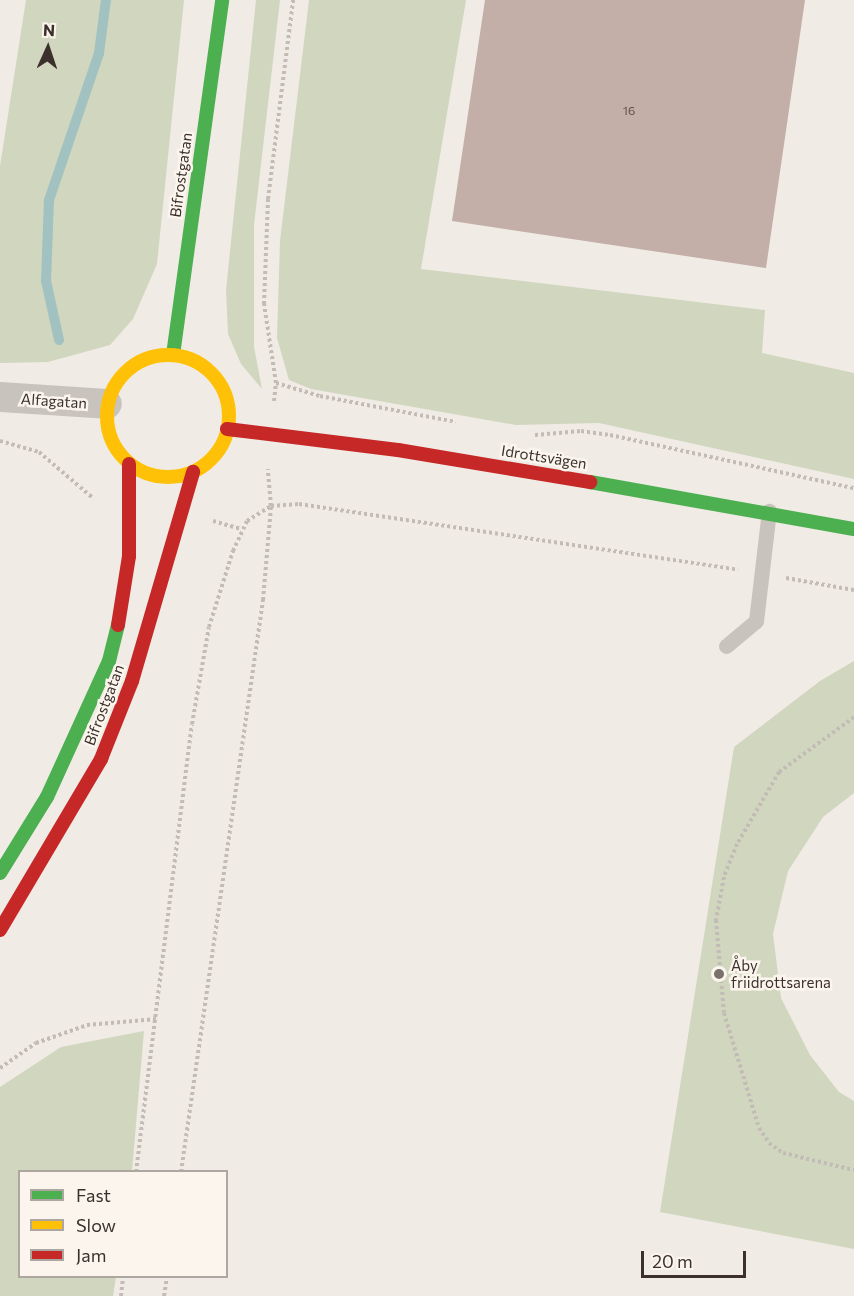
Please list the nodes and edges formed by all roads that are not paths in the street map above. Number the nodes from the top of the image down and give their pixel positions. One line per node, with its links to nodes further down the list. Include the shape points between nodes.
1 (222, 0): 2 (main road, Bifrostgatan)
2 (173, 355): 4 (main road, via 144,359 130,367 120,377); 5 (main road, via 193,360 217,380 228,409)
3 (0, 397): 4 (street, Alfagatan)
4 (107, 404): 6 (main road, via 107,426 115,447)
5 (227, 429): 7 (main road, via 217,452); 8 (main road, Idrottsvägen)
6 (129, 464): 7 (main road, via 157,477); 11 (main road, Bifrostgatan, via 129,556 125,596 110,661 47,797)
7 (193, 472): 12 (main road, Bifrostgatan, via 132,681 100,759)
8 (769, 510): 9 (main road, Idrottsvägen); 10 (lane, via 756,621)
9 (854, 529)
10 (726, 646)
11 (0, 873)
12 (0, 930)

